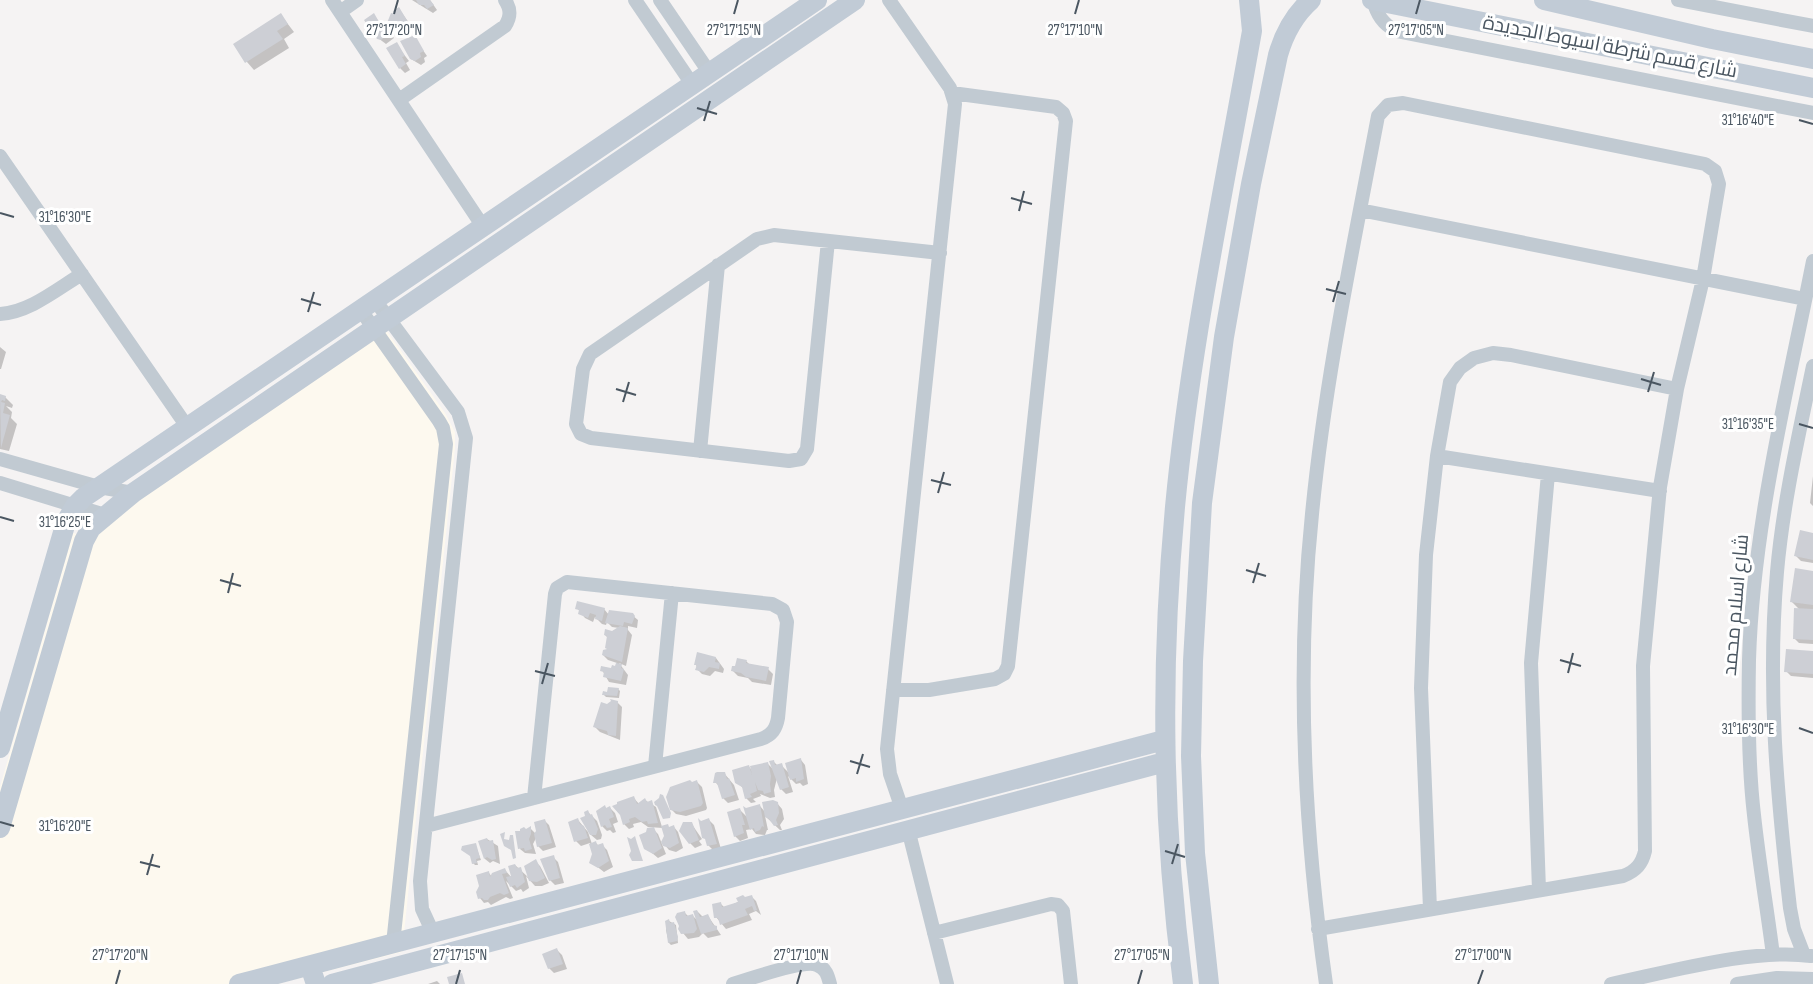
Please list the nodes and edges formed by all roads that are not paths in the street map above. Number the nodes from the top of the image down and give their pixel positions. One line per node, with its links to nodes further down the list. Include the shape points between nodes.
1 (332, 0): 14 (street)
2 (357, 0): 14 (street)
3 (505, 0): 25 (street, via 510,9 505,26)
4 (635, 0): 22 (street)
5 (660, 0): 21 (street)
6 (817, 0): 15 (street)
7 (855, 0): 18 (street)
8 (889, 0): 24 (street)
9 (1249, 0): 58 (street, via 1252,31 1188,401 1175,504)
10 (1311, 0): 59 (street, via 1292,21 1281,43 1251,183 1228,313 1202,503)
11 (1372, 0): 20 (street, شارع قسم شرطة اسيوط الجديدة); 26 (street, via 1382,21 1396,31)
12 (1544, 0): 17 (street, شارع قسم شرطة اسيوط الجديدة)
13 (1678, 0): 16 (street)
14 (340, 12): 25 (street)
15 (783, 22): 18 (street); 21 (street)
16 (1813, 26)
17 (1712, 39): 19 (street, شارع قسم شرطة اسيوط الجديدة); 20 (street)
18 (796, 40): 39 (street)
19 (1813, 59)
20 (1707, 67): 23 (street, شارع قسم شرطة اسيوط الجديدة)
21 (709, 72): 22 (street)
22 (692, 84): 29 (street)
23 (1813, 88)
24 (952, 93): 31 (street, via 955,110); 60 (street, via 1056,107 1066,121 1008,666 995,679 929,690)
25 (399, 100): 29 (street)
26 (1813, 113)
27 (0, 156): 34 (street)
28 (1360, 210): 35 (street); 35 (street, via 1378,116 1395,103 1673,157 1705,164 1718,177); 75 (street, via 1333,357 1309,542 1302,714)
29 (482, 225): 37 (street)
30 (828, 241): 31 (street); 33 (street, via 766,235); 45 (street, via 805,455 795,461)
31 (940, 253): 60 (street)
32 (1813, 261): 36 (street, شارع اسلام محمد)
33 (718, 265): 45 (street); 45 (street, via 590,354 583,369 576,424 580,434 591,438)
34 (82, 274): 38 (street, via 26,307); 44 (street)
35 (1703, 279): 36 (street); 41 (street)
36 (1806, 299): 42 (street, شارع اسلام محمد)
37 (367, 304): 39 (street); 44 (street)
38 (0, 314)
39 (381, 323): 52 (street); 55 (street, via 445,436); 56 (street, via 462,420 466,447)
40 (1813, 366): 43 (street, شارع اسلام محمد)
41 (1677, 389): 46 (street, via 1511,355 1484,355 1460,368 1450,382); 51 (street)
42 (1784, 407): 43 (street); 80 (street, شارع اسلام محمد, via 1765,502 1749,658 1754,813)
43 (1804, 411): 81 (street, شارع اسلام محمد, via 1783,517 1772,679 1775,765 1789,897 1794,929)
44 (188, 428): 50 (street)
45 (700, 451)
46 (1437, 456): 48 (street); 73 (street, via 1426,555 1421,688)
47 (0, 459): 50 (street)
48 (1548, 474): 51 (street); 72 (street, via 1531,663)
49 (0, 483): 53 (street)
50 (99, 487): 52 (street); 53 (street)
51 (1660, 491): 72 (street, via 1643,666 1643,860 1623,876)
52 (133, 493): 54 (street)
53 (75, 506): 54 (street); 62 (street, via 66,522)
54 (105, 515): 68 (street, via 84,541)
55 (438, 525): 56 (street); 79 (street)
56 (458, 527): 67 (street)
57 (672, 593): 64 (street); 64 (street, via 778,606 787,622 783,666 777,725 768,736); 65 (street, via 567,582 557,588)
58 (1166, 656): 59 (street); 61 (street)
59 (1193, 657): 91 (street, via 1194,844)
60 (893, 690): 66 (street, via 887,757)
61 (1164, 740): 63 (street); 66 (street)
62 (0, 748)
63 (1165, 762): 69 (street); 90 (street, via 1169,859)
64 (655, 766): 65 (street)
65 (534, 798): 67 (street)
66 (902, 809): 70 (street)
67 (426, 826): 77 (street, via 420,895)
68 (0, 828)
69 (908, 830): 71 (street); 78 (street)
70 (802, 835): 71 (street); 74 (street)
71 (809, 857): 76 (street)
72 (1539, 890): 73 (street)
73 (1430, 909): 75 (street)
74 (522, 910): 76 (street); 77 (street)
75 (1318, 929): 92 (street)
76 (528, 932): 85 (street)
77 (433, 933): 79 (street)
78 (934, 933): 88 (street); 89 (street, via 1055,904 1063,911)
79 (393, 944): 82 (street)
80 (1773, 955): 81 (street); 93 (street)
81 (1809, 956)
82 (313, 975): 84 (street)
83 (1813, 979): 94 (street, via 1777,978)
84 (239, 984)
85 (332, 984)
86 (733, 984): 87 (street, via 810,963 823,968)
87 (830, 984)
88 (946, 984)
89 (1071, 984)
90 (1183, 984)
91 (1209, 984)
92 (1326, 984)
93 (1611, 984)
94 (1737, 984)

